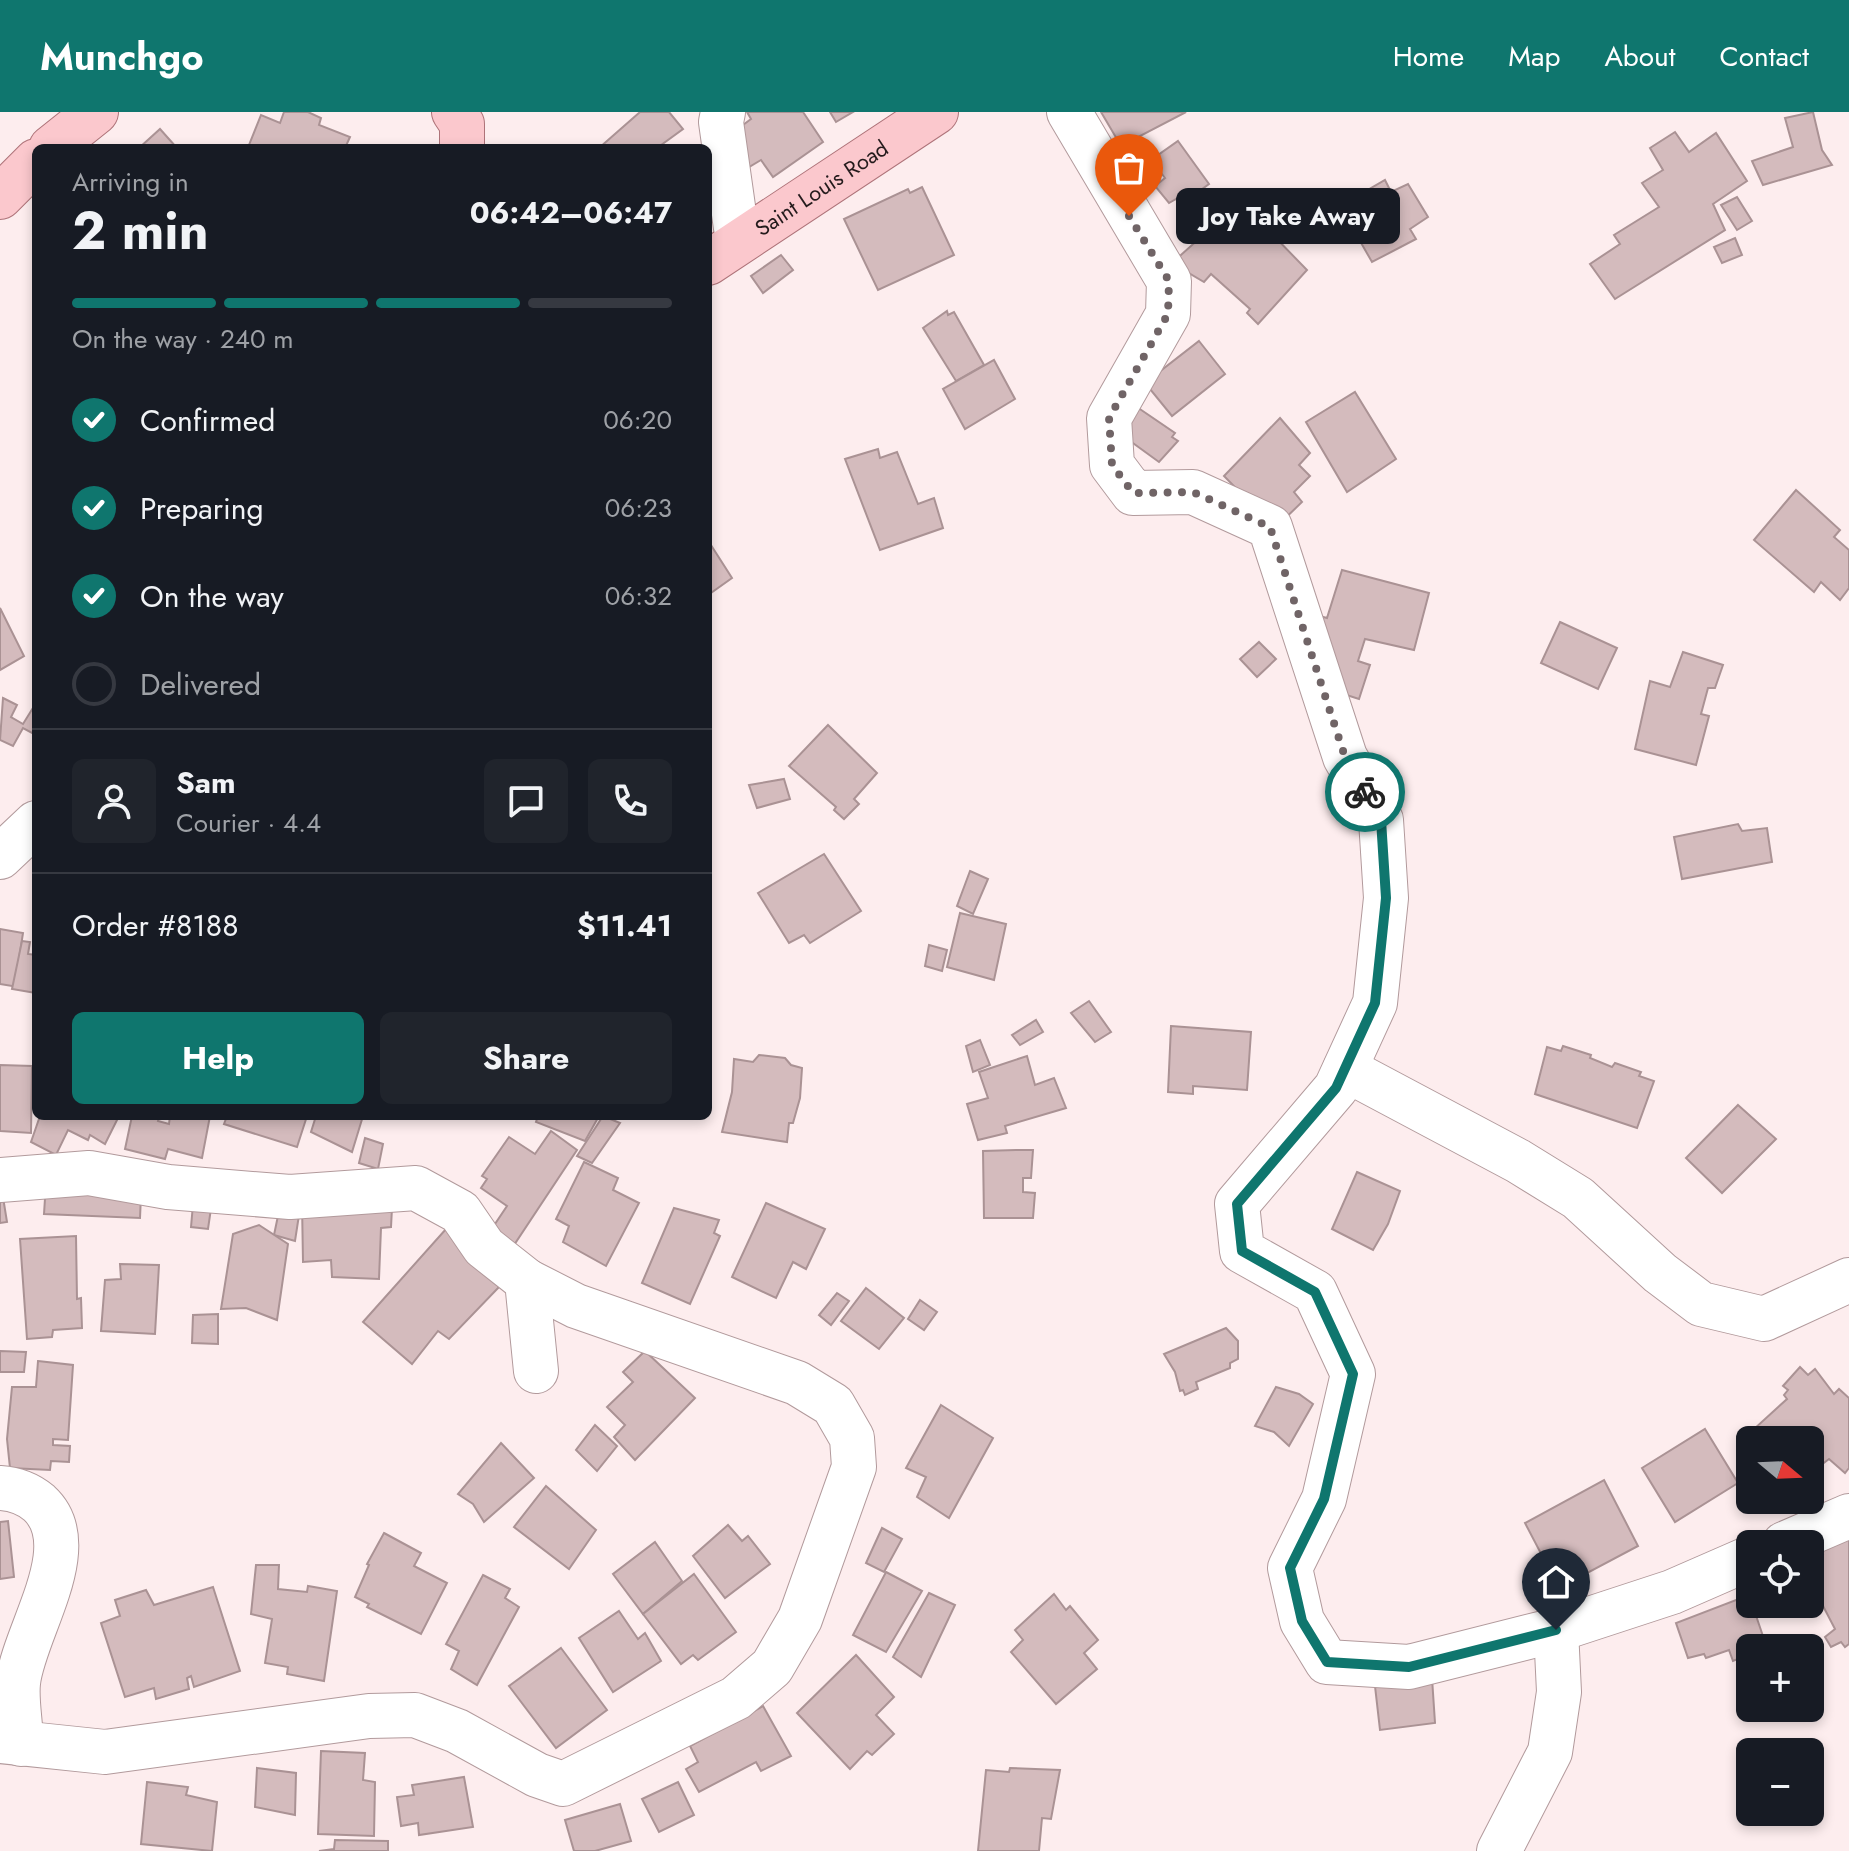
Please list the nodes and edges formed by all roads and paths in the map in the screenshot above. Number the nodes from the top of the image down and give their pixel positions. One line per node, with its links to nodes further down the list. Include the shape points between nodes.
1 (96, 112): 6 (main road)
2 (454, 112): 7 (main road, via 462,124)
3 (723, 112): 10 (street)
4 (936, 112): 10 (main road, Saint Louis Road)
5 (1069, 112): 13 (street, via 1169,281 1168,314 1109,418 1112,465 1133,493 1193,492 1270,527 1345,757 1381,820 1386,898 1375,1003)
6 (56, 144)
7 (462, 144)
8 (32, 165): 9 (main road)
9 (0, 197)
10 (723, 252)
11 (32, 827): 12 (street)
12 (0, 857)
13 (1345, 1069): 15 (street, via 1578,1198 1701,1304 1764,1319); 22 (street, via 1336,1088 1237,1204 1242,1251 1315,1292 1353,1374 1324,1499 1290,1568 1302,1621 1327,1662 1409,1667)
14 (0, 1180): 16 (street, via 89,1173 168,1187 290,1197 416,1188 460,1212 484,1247)
15 (1849, 1280)
16 (527, 1281): 17 (street); 23 (street, via 576,1306 797,1383 833,1405 852,1438 854,1467 800,1619 772,1667 736,1698 563,1784 415,1715 369,1716 105,1752)
17 (536, 1371)
18 (0, 1488): 23 (street, via 31,1496 46,1510 56,1531 55,1562 17,1685)
19 (1849, 1516): 20 (street)
20 (1816, 1530)
21 (1736, 1564): 22 (street, via 1672,1592)
22 (1556, 1630): 24 (street, via 1559,1692 1550,1752)
23 (11, 1742)
24 (1499, 1851)

